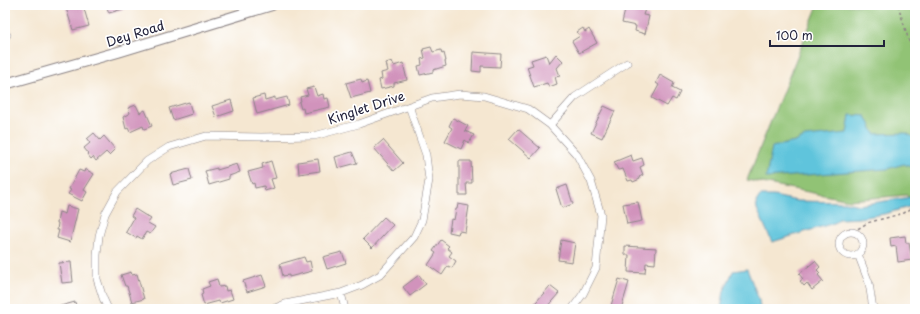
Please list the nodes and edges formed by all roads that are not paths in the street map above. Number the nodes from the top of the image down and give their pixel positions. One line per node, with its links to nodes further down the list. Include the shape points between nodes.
1 (272, 5): 3 (main road, Dey Road)
2 (627, 63): 5 (street, via 575,97)
3 (5, 84)
4 (409, 106): 5 (street, Kinglet Drive, via 432,98 460,94 484,96 528,109); 7 (street, via 426,155 429,180 422,220 414,237 380,275); 8 (street, Kinglet Drive, via 359,124 314,136 206,136 169,147 147,161 117,192 99,236 97,279)
5 (550, 125): 11 (street, Kinglet Drive, via 577,155 591,181 600,215 596,268)
6 (858, 254): 6 (street, via 863,247 863,241 853,232 845,234 840,240 843,253 851,256); 12 (street, via 869,283)
7 (341, 293): 9 (street, via 284,304); 10 (street)
8 (108, 309)
9 (273, 309)
10 (345, 309)
11 (572, 309)
12 (873, 309)

